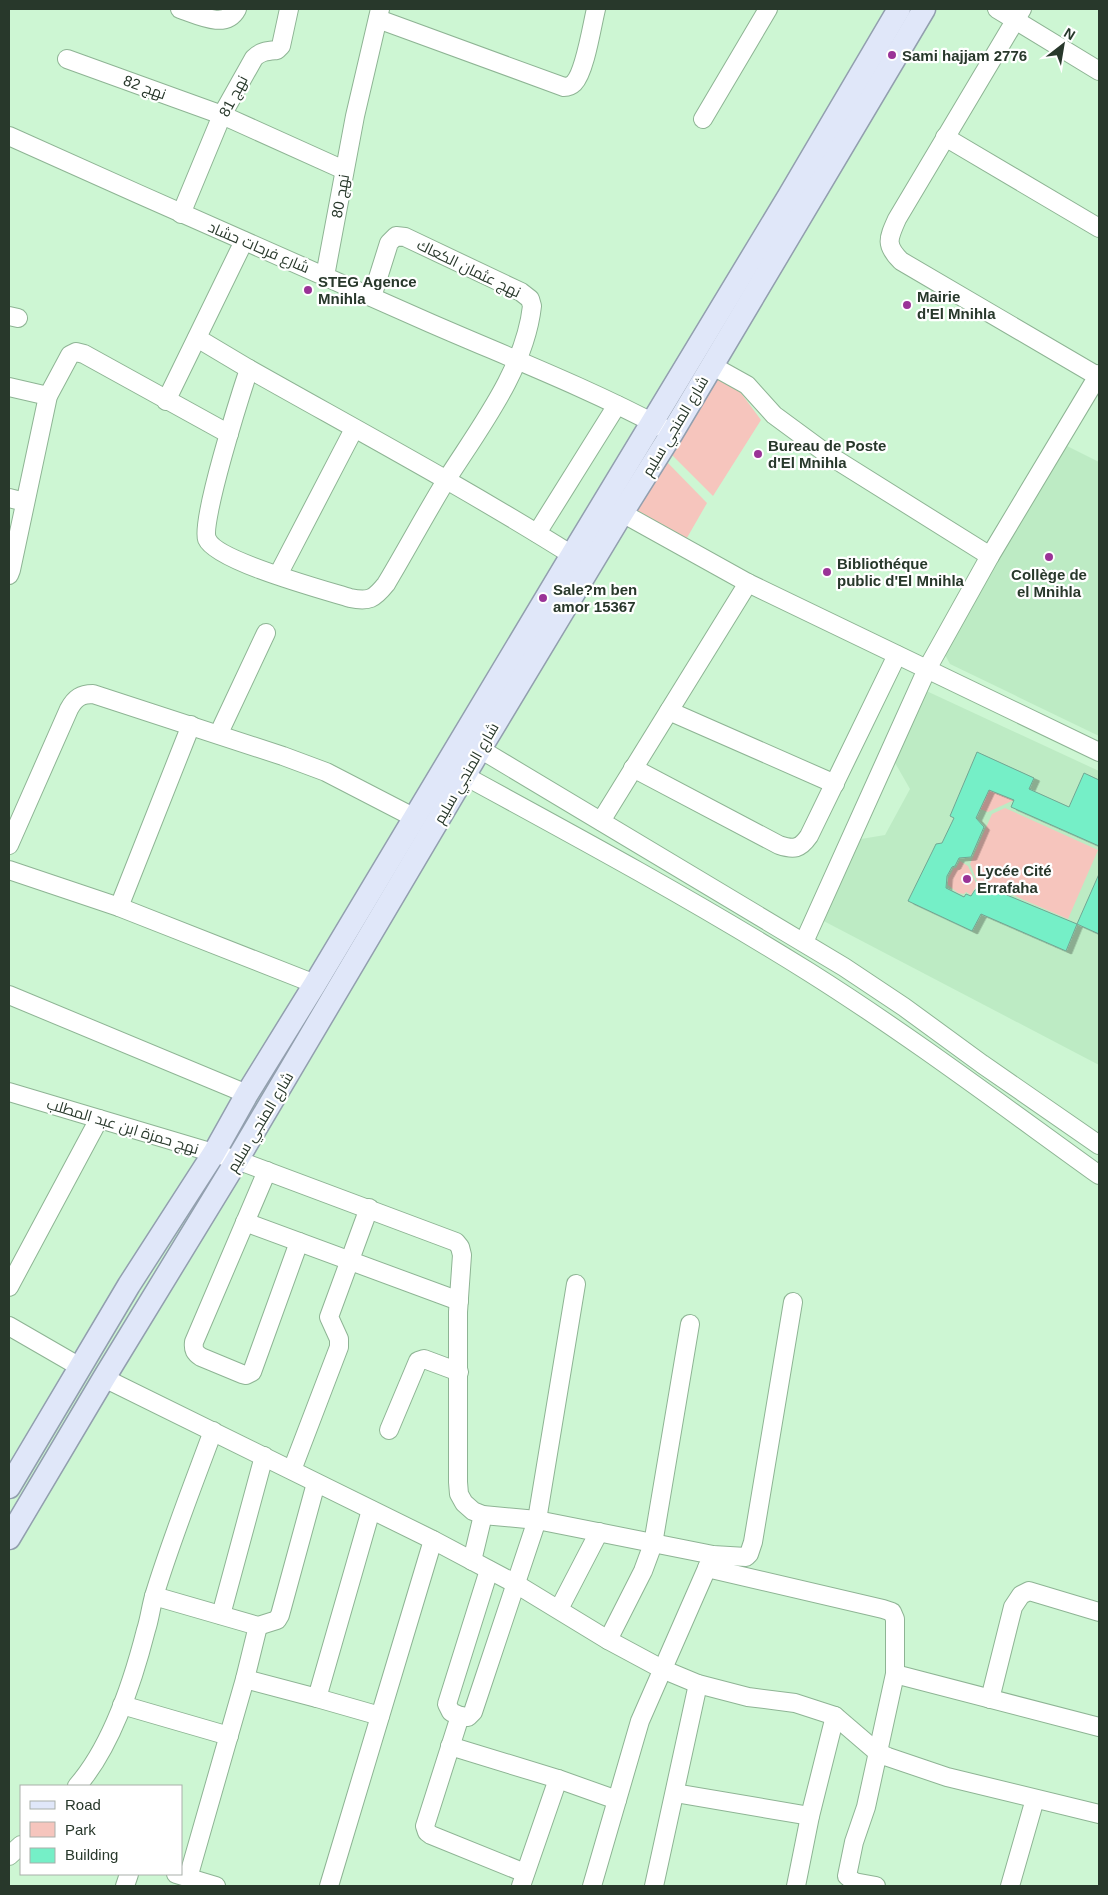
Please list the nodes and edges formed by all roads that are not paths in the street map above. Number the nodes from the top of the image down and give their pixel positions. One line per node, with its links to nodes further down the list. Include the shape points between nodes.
1 (180, 9): 2 (street, via 215,20 227,20)
2 (237, 9)
3 (289, 9): 13 (street, نهج 81, via 279,49 265,51 254,58)
4 (596, 9): 9 (street, via 580,73 570,87 557,85)
5 (768, 9): 14 (street)
6 (900, 9): 32 (main road, شارع المنجي سليم)
7 (924, 9): 25 (main road, شارع المنجي سليم)
8 (997, 9): 10 (street)
9 (379, 14): 17 (street, نهج 80)
10 (1019, 15): 12 (street); 16 (street)
11 (67, 59): 13 (street, نهج 82)
12 (1099, 71)
13 (222, 115): 17 (street, نهج 82); 18 (street, نهج 81)
14 (703, 119)
15 (9, 136): 18 (street, شارع فرحات حشاد)
16 (944, 137): 19 (street); 27 (street, via 897,220 889,239 891,251 901,261)
17 (344, 170): 21 (street, نهج 80)
18 (181, 214): 20 (street, شارع فرحات حشاد)
19 (1099, 228)
20 (244, 241): 21 (street, شارع فرحات حشاد); 23 (street)
21 (325, 276): 22 (street, شارع فرحات حشاد)
22 (372, 297): 24 (street, شارع فرحات حشاد); 24 (street, نهج عثمان الكعاك, via 391,239 405,237 530,299 531,315)
23 (197, 338): 26 (street); 30 (street)
24 (517, 359): 31 (street, شارع فرحات حشاد); 36 (street, via 495,402)
25 (711, 365): 34 (main road, شارع المنجي سليم); 41 (street, via 747,385 774,415 827,454)
26 (249, 369): 33 (street); 35 (street)
27 (1099, 376): 41 (street)
28 (9, 388): 29 (street)
29 (48, 396): 30 (street, via 66,360 76,352); 37 (street)
30 (166, 401): 35 (street)
31 (617, 405): 32 (street, شارع فرحات حشاد); 39 (street)
32 (652, 422): 34 (street, شارع فرحات حشاد); 40 (main road, شارع المنجي سليم)
33 (354, 429): 36 (street); 43 (street)
34 (672, 433): 38 (main road, شارع المنجي سليم)
35 (228, 434): 43 (street, via 206,522 206,538 214,548 228,556)
36 (446, 481): 39 (street); 43 (street, via 378,595 361,600 350,598)
37 (17, 500): 42 (street)
38 (622, 513): 44 (street); 51 (main road, شارع المنجي سليم)
39 (537, 533): 40 (street)
40 (572, 555): 56 (main road, شارع المنجي سليم)
41 (990, 556): 47 (street)
42 (9, 575)
43 (278, 575)
44 (748, 583): 46 (street); 48 (street)
45 (266, 633): 50 (street)
46 (897, 656): 47 (street); 55 (street)
47 (927, 669): 52 (street); 61 (street)
48 (669, 711): 53 (street); 55 (street)
49 (191, 725): 50 (street); 58 (street, via 93,694 78,697 69,709); 60 (street)
50 (219, 734): 56 (street, via 326,772)
51 (480, 750): 54 (main road, شارع المنجي سليم); 57 (street)
52 (1099, 752)
53 (633, 768): 55 (street, via 788,848 798,848 810,836); 57 (street)
54 (465, 776): 65 (street, via 631,866); 71 (main road, شارع المنجي سليم)
55 (835, 784)
56 (415, 818): 62 (main road, شارع المنجي سليم)
57 (601, 821): 61 (street)
58 (9, 845)
59 (9, 870): 60 (street)
60 (119, 907): 62 (street)
61 (804, 942): 64 (street)
62 (315, 984): 67 (main road, شارع المنجي سليم)
63 (9, 994): 67 (street)
64 (904, 1007): 65 (street); 69 (street)
65 (892, 1026): 73 (street)
66 (9, 1092): 68 (street, نهج حمزة ابن عبد المطلب)
67 (247, 1094): 70 (main road, شارع المنجي سليم)
68 (99, 1119): 70 (street, نهج حمزة ابن عبد المطلب); 79 (street)
69 (1099, 1145)
70 (214, 1153): 71 (street, نهج حمزة ابن عبد المطلب); 84 (main road, شارع المنجي سليم)
71 (237, 1160): 72 (street, نهج حمزة ابن عبد المطلب); 86 (main road, شارع المنجي سليم)
72 (267, 1171): 74 (street, نهج حمزة ابن عبد المطلب); 75 (street)
73 (1099, 1175)
74 (369, 1208): 77 (street); 80 (street, نهج حمزة ابن عبد المطلب, via 456,1242 462,1255)
75 (245, 1222): 76 (street); 76 (street, via 194,1347 201,1357 242,1374 250,1374 253,1370)
76 (299, 1242): 77 (street)
77 (350, 1261): 80 (street); 90 (street, via 329,1317 339,1339 339,1347)
78 (576, 1284): 95 (street)
79 (9, 1287)
80 (458, 1301): 85 (street, نهج حمزة ابن عبد المطلب)
81 (793, 1302): 101 (street, via 752,1548 742,1558)
82 (690, 1324): 99 (street)
83 (9, 1326): 84 (street)
84 (80, 1366): 92 (main road, شارع المنجي سليم)
85 (459, 1372): 87 (street, via 424,1359 418,1361); 94 (street, نهج حمزة ابن عبد المطلب, via 459,1494 473,1511)
86 (104, 1378): 88 (street); 97 (main road, شارع المنجي سليم)
87 (389, 1430)
88 (213, 1432): 89 (street); 104 (street)
89 (264, 1456): 90 (street); 107 (street)
90 (292, 1470): 91 (street)
91 (316, 1482): 93 (street); 108 (street, via 280,1615 272,1623)
92 (9, 1487)
93 (371, 1510): 98 (street); 114 (street)
94 (483, 1514): 95 (street); 100 (street)
95 (537, 1520): 96 (street); 103 (street)
96 (599, 1532): 99 (street); 105 (street)
97 (9, 1538)
98 (433, 1540): 100 (street); 117 (street)
99 (653, 1544): 101 (street); 109 (street)
100 (472, 1561): 102 (street)
101 (710, 1562): 110 (street); 111 (street, via 892,1612 895,1619)
102 (489, 1570): 103 (street); 118 (street, via 447,1704 451,1712)
103 (516, 1584): 105 (street); 118 (street, via 473,1712 468,1717)
104 (154, 1596): 107 (street); 116 (street, via 137,1663)
105 (559, 1609): 109 (street)
106 (1099, 1612): 115 (street, via 1029,1591 1020,1595 1012,1607)
107 (221, 1615): 108 (street)
108 (258, 1626): 112 (street)
109 (608, 1640): 110 (street)
110 (662, 1669): 113 (street); 128 (street, via 640,1721)
111 (895, 1674): 115 (street); 123 (street)
112 (245, 1679): 114 (street); 121 (street)
113 (698, 1684): 119 (street, via 795,1703); 126 (street)
114 (317, 1698): 117 (street)
115 (990, 1699): 120 (street)
116 (122, 1705): 121 (street); 125 (street, via 88,1773)
117 (380, 1716): 137 (street)
118 (460, 1716): 122 (street)
119 (835, 1716): 123 (street); 130 (street)
120 (1099, 1727)
121 (229, 1736): 133 (street)
122 (450, 1746): 124 (street); 134 (street, via 425,1821 427,1832)
123 (877, 1752): 127 (street, via 947,1777); 135 (street, via 847,1876)
124 (558, 1779): 128 (street); 134 (street)
125 (78, 1785)
126 (675, 1793): 130 (street); 139 (street)
127 (1035, 1798): 129 (street); 142 (street)
128 (617, 1800): 138 (street)
129 (1099, 1814)
130 (810, 1816): 140 (street)
131 (20, 1847): 132 (street)
132 (9, 1856)
133 (182, 1876): 136 (street)
134 (523, 1880)
135 (854, 1884): 141 (street)
136 (216, 1886)
137 (329, 1886)
138 (592, 1886)
139 (654, 1886)
140 (796, 1886)
141 (876, 1886)
142 (1010, 1886)

